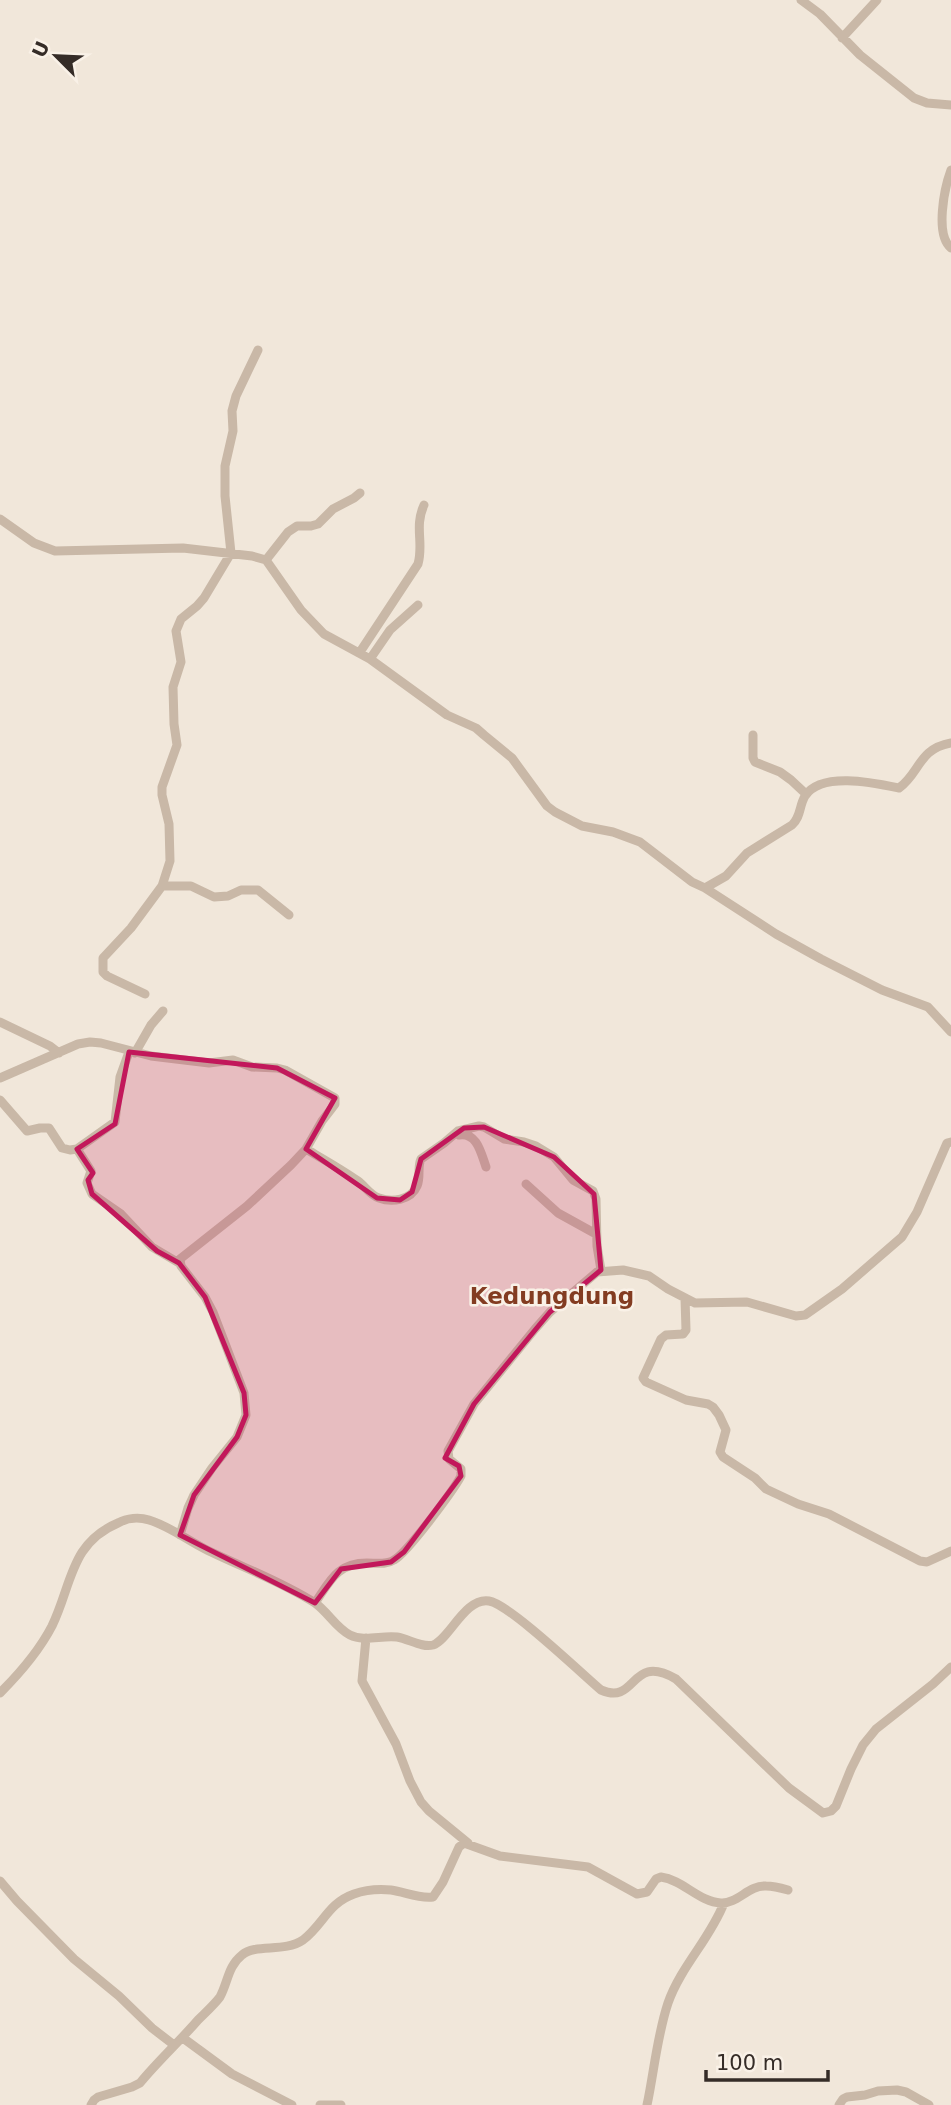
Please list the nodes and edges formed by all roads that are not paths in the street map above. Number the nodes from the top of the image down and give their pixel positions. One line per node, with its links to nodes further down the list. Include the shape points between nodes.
1 (801, 0): 3 (street)
2 (877, 0): 3 (street)
3 (842, 37): 4 (street, via 914,98)
4 (951, 105)
5 (951, 170): 6 (street, via 942,234)
6 (951, 248)
7 (258, 350): 11 (street, via 232,411 233,431 225,466)
8 (360, 493): 12 (street, via 332,509 318,524 288,532)
9 (424, 505): 14 (street, via 418,525 418,564)
10 (0, 519): 11 (street, via 34,543 55,551 183,548)
11 (231, 553): 12 (street); 19 (street, via 204,598 181,619 176,631 181,663 173,687 177,745 162,787 171,849)
12 (265, 560): 14 (street, via 324,634)
13 (418, 605): 15 (street, via 390,629)
14 (360, 652): 15 (street)
15 (370, 659): 20 (street, via 447,715 476,728 512,758 555,813 640,842)
16 (753, 735): 18 (street, via 755,762 792,779)
17 (951, 743): 18 (street, via 929,751 898,788 844,780)
18 (806, 794): 20 (street, via 798,820)
19 (162, 886): 21 (street, via 191,886 214,897 258,890); 22 (street, via 107,951 102,964 107,976)
20 (705, 888): 25 (street, via 821,959 928,1007)
21 (289, 915)
22 (145, 994)
23 (163, 1011): 26 (street)
24 (0, 1022): 27 (street)
25 (951, 1032)
26 (132, 1052): 27 (street, via 90,1042); 32 (street, via 120,1077 113,1126); 33 (street, via 277,1068 332,1096 335,1104)
27 (59, 1053): 28 (street)
28 (0, 1079)
29 (0, 1100): 32 (street, via 27,1130 48,1128 62,1148)
30 (450, 1138): 33 (street, via 418,1162 415,1189 391,1201 377,1198); 34 (street, via 471,1136); 36 (street, via 464,1128 479,1126 554,1157 573,1180 593,1191)
31 (951, 1142): 39 (street, via 902,1237 817,1308 796,1316 747,1303 695,1303)
32 (77, 1149): 37 (street, via 91,1171 87,1183 92,1194 121,1213 157,1251)
33 (306, 1149): 37 (street)
34 (486, 1167)
35 (526, 1184): 36 (street, via 558,1213)
36 (596, 1234): 38 (street)
37 (179, 1263): 40 (street, via 213,1312 246,1403 237,1437 194,1495)
38 (601, 1270): 39 (street, via 649,1276); 42 (street, via 550,1312 474,1404 449,1451 461,1476 404,1552 391,1562 341,1569)
39 (685, 1298): 41 (street, via 686,1330 683,1335 661,1339 642,1375 646,1382 713,1407 726,1426 723,1457 766,1489 829,1514 920,1561)
40 (180, 1535): 42 (street); 45 (street, via 136,1518 114,1524 92,1539 72,1569 46,1636)
41 (951, 1551)
42 (315, 1603): 43 (street, via 343,1630)
43 (366, 1638): 44 (street, via 401,1638 430,1646 472,1606 493,1601 601,1690 618,1693 653,1670 676,1679 789,1788 823,1813 836,1806 863,1745 876,1729); 46 (street, via 362,1681 396,1744 410,1782 429,1811)
44 (951, 1667)
45 (0, 1693)
46 (468, 1843): 49 (street, via 500,1856 588,1867 637,1894 665,1877); 50 (street, via 459,1847 433,1897 390,1890 354,1894 338,1902 295,1944 241,1955 219,1998)
47 (0, 1881): 51 (street, via 74,1959)
48 (788, 1890): 49 (street, via 765,1885)
49 (724, 1903): 56 (street, via 668,2003)
50 (183, 2038): 51 (street); 53 (street, via 232,2074)
51 (174, 2045): 52 (street, via 136,2086 98,2097)
52 (91, 2105)
53 (292, 2105)
54 (320, 2105): 55 (street)
55 (341, 2105)
56 (646, 2105)
57 (839, 2105): 58 (street, via 847,2097 886,2090 906,2092)
58 (929, 2105)

